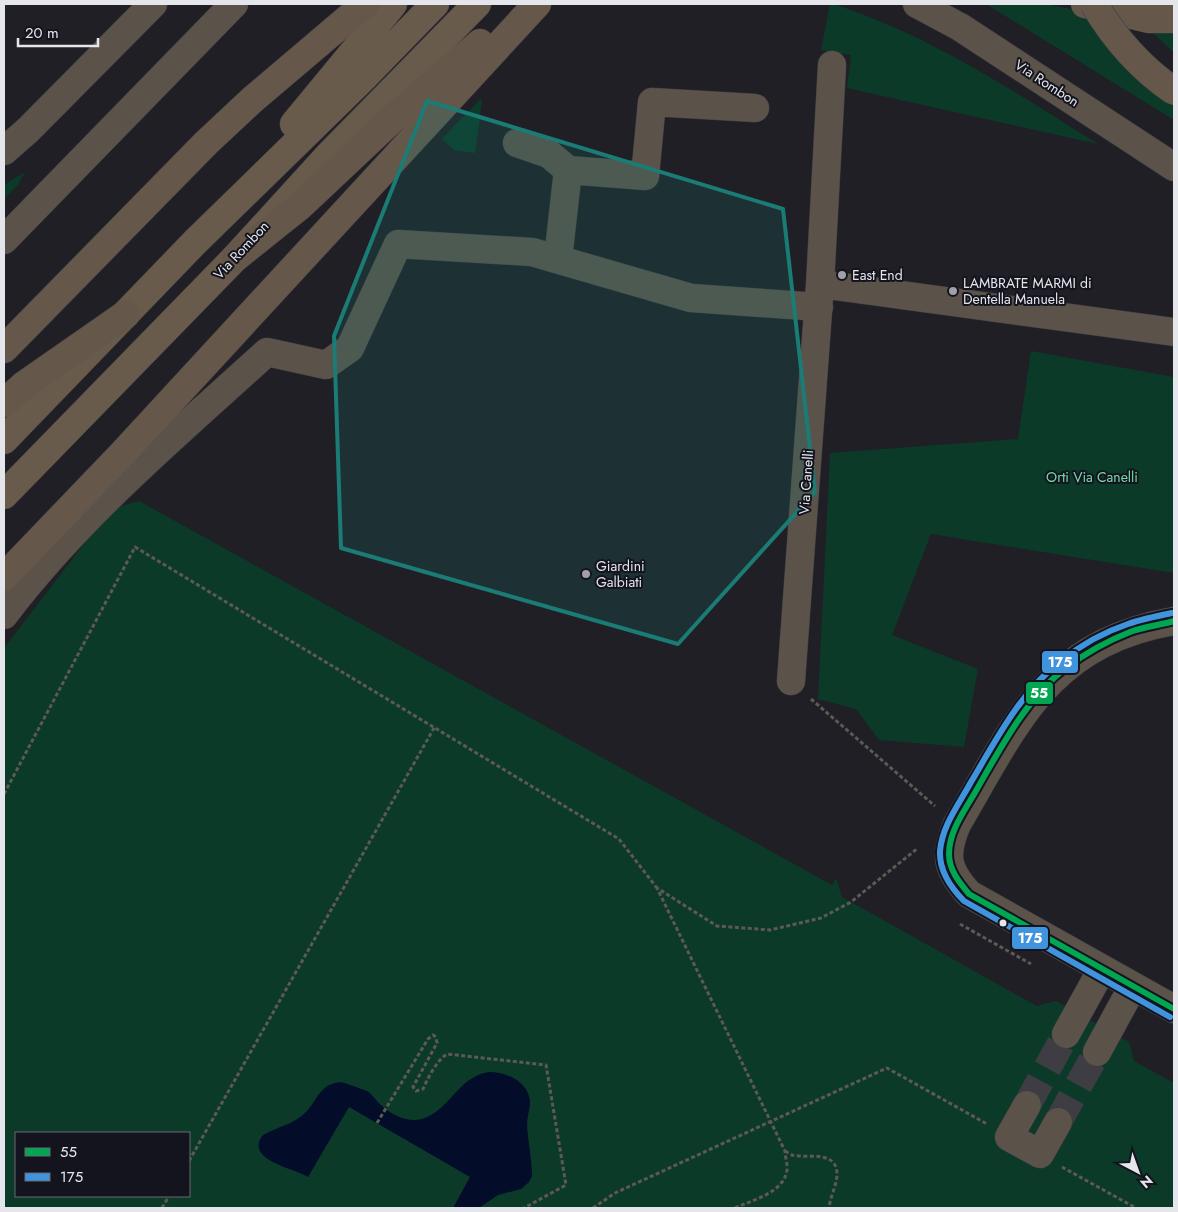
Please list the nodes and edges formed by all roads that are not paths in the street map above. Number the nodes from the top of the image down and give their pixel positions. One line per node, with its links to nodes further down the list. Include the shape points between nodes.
1 (154, 4): 17 (street)
2 (234, 4): 20 (street)
3 (365, 4): 27 (highway, via 206,143)
4 (393, 4): 21 (main road)
5 (435, 4): 21 (main road)
6 (477, 4): 22 (main road, Via Rombon, via 329,155)
7 (525, 4): 22 (highway, via 401,111 300,206)
8 (537, 4): 31 (highway, via 123,453)
9 (917, 4): 18 (street, Via Rombon, via 968,32)
10 (1084, 4): 12 (highway, via 1149,19)
11 (1094, 4): 14 (highway, bridge, via 1123,47)
12 (1174, 19)
13 (832, 65): 24 (street, Via Canelli)
14 (1174, 91)
15 (755, 108): 19 (street, via 652,102 645,176)
16 (517, 143): 19 (street, via 549,154)
17 (4, 151)
18 (1174, 167)
19 (568, 170): 23 (street)
20 (4, 240)
21 (194, 242): 25 (main road)
22 (235, 258): 30 (main road, Via Rombon)
23 (558, 259): 24 (street, via 691,298); 32 (street, via 532,252 398,244 350,348 326,365 267,352 102,504)
24 (819, 295): 26 (street); 34 (street, Via Canelli)
25 (126, 314): 28 (highway, via 24,385); 29 (main road)
26 (1174, 332)
27 (4, 349)
28 (4, 403)
29 (4, 440)
30 (4, 495)
31 (4, 577)
32 (4, 615)
33 (1174, 621): 35 (street, via 1112,639 1077,658 1048,683 1021,715 957,824 950,842 949,861 956,880 969,894)
34 (791, 681)
35 (1102, 969): 36 (street); 38 (street)
36 (1133, 986): 37 (street); 39 (street)
37 (1174, 1009)
38 (1066, 1034)
39 (1097, 1052)
40 (1027, 1105): 41 (street, via 1009,1137 1040,1154)
41 (1058, 1122)

